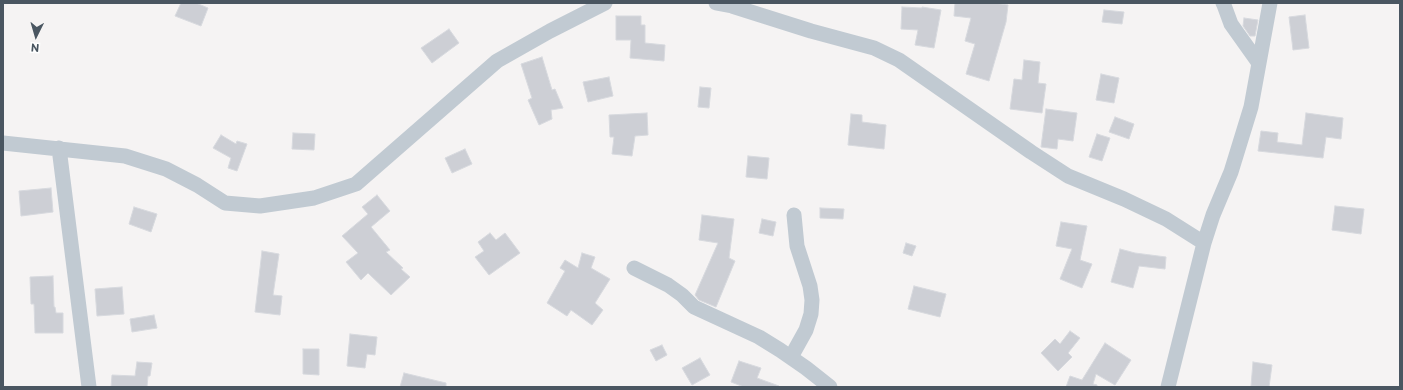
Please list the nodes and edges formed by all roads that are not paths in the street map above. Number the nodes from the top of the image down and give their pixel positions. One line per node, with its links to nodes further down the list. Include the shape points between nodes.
1 (605, 3): 7 (street, via 497,61 356,184 314,198 260,206 225,203 166,169 124,156)
2 (716, 3): 9 (street, via 874,48 893,57 1068,176 1166,219)
3 (1223, 3): 5 (street, via 1231,24)
4 (1270, 3): 5 (street)
5 (1258, 62): 9 (street, via 1251,107 1232,172)
6 (3, 143): 7 (street)
7 (59, 148): 12 (street)
8 (794, 215): 11 (street, via 797,246 812,300 806,330)
9 (1204, 243): 14 (street)
10 (634, 268): 11 (street, via 668,285 694,307 759,337)
11 (791, 357): 13 (street)
12 (89, 387)
13 (830, 387)
14 (1168, 387)

